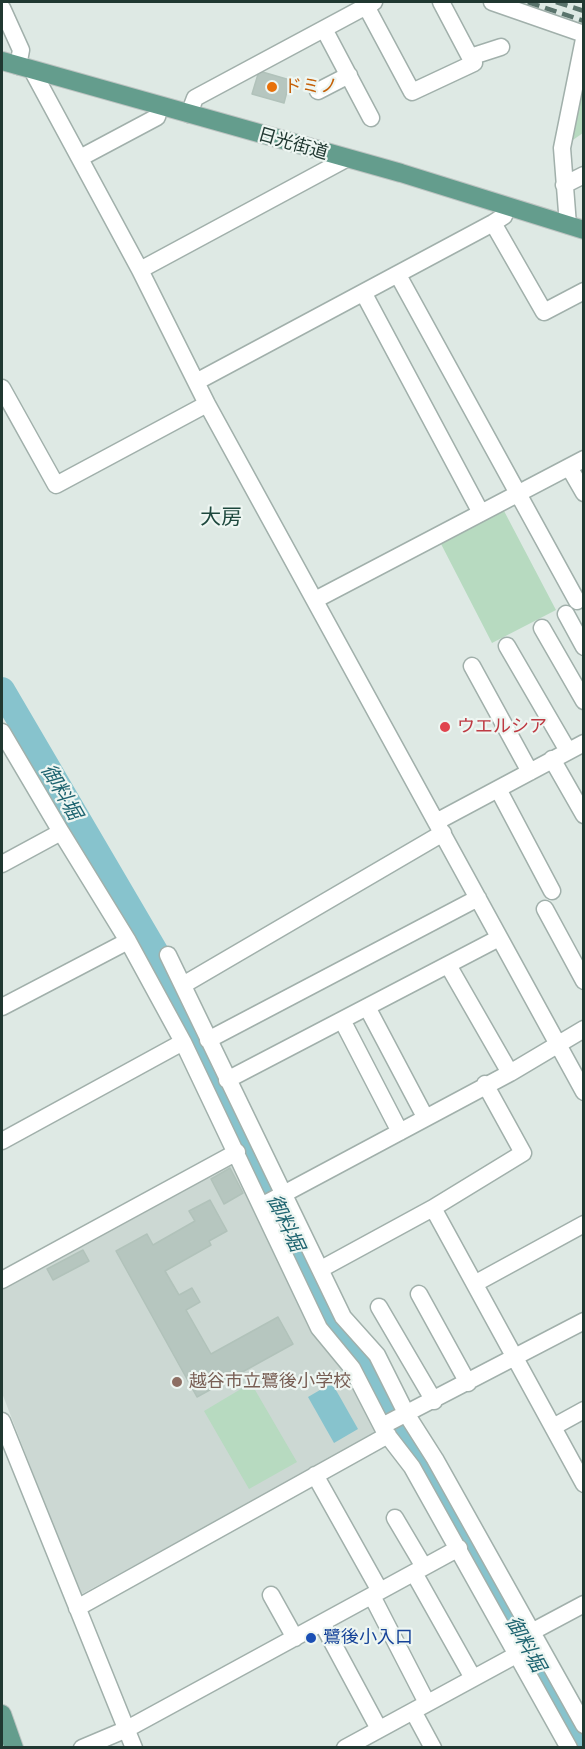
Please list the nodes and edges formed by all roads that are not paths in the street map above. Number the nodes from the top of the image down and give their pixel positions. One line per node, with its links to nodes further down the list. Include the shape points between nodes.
1 (441, 2): 7 (street, via 470,57)
2 (492, 2): 6 (street)
3 (370, 4): 5 (street); 8 (street, via 412,92)
4 (2, 8): 9 (street, via 21,50)
5 (324, 29): 10 (street); 13 (street, via 195,98)
6 (584, 37): 18 (street, via 562,148)
7 (501, 47)
8 (474, 63)
9 (17, 65): 12 (main road, 日光街道); 15 (street)
10 (349, 75): 11 (street); 14 (street)
11 (318, 91)
12 (160, 106): 13 (main road, 日光街道); 15 (street, via 158,117)
13 (189, 114): 16 (main road, 日光街道)
14 (371, 118)
15 (80, 158): 22 (street)
16 (346, 159): 19 (main road, 日光街道); 22 (street)
17 (584, 174): 18 (street)
18 (564, 185): 21 (street)
19 (507, 206): 20 (street, via 504,216); 21 (main road, 日光街道)
20 (493, 223): 23 (street); 24 (street, via 544,312)
21 (576, 227)
22 (140, 270): 26 (street)
23 (398, 275): 25 (street); 31 (street)
24 (584, 291)
25 (364, 294): 26 (street); 32 (street)
26 (196, 382): 28 (street)
27 (2, 388): 28 (street, via 56,484)
28 (207, 404): 33 (street)
29 (576, 463): 30 (street); 31 (street)
30 (584, 493)
31 (519, 494): 32 (street); 34 (street)
32 (481, 513): 33 (street)
33 (315, 600): 48 (street)
34 (577, 601)
35 (566, 614): 38 (street)
36 (543, 628): 40 (street)
37 (507, 646): 43 (street)
38 (584, 647)
39 (472, 666): 45 (street)
40 (584, 700)
41 (3, 739): 49 (street)
42 (584, 742): 43 (street)
43 (568, 751): 44 (street)
44 (552, 759): 45 (street); 47 (street)
45 (530, 772): 46 (street)
46 (498, 789): 48 (street); 51 (street)
47 (584, 815)
48 (440, 828): 52 (street); 59 (street)
49 (61, 832): 50 (street); 55 (street)
50 (2, 864)
51 (552, 891)
52 (478, 898): 54 (street); 64 (street)
53 (545, 909): 58 (street)
54 (499, 938): 57 (street); 66 (street)
55 (128, 941): 60 (street); 65 (street)
56 (168, 955): 59 (street)
57 (448, 965): 61 (street); 67 (street)
58 (584, 981)
59 (183, 984): 64 (street)
60 (2, 1007)
61 (367, 1007): 62 (street); 71 (street)
62 (342, 1020): 68 (street); 72 (street)
63 (584, 1029): 66 (street)
64 (208, 1040): 68 (street)
65 (183, 1042): 73 (street); 74 (street)
66 (558, 1044): 67 (street); 70 (street)
67 (510, 1073): 69 (street)
68 (227, 1080): 75 (street)
69 (485, 1084): 72 (street); 76 (street, via 523,1153)
70 (584, 1092)
71 (423, 1113)
72 (400, 1132): 75 (street)
73 (2, 1141)
74 (237, 1152): 75 (street); 79 (street)
75 (274, 1199): 78 (street); 89 (street, via 319,1328)
76 (433, 1208): 78 (street); 80 (street)
77 (584, 1224): 80 (street)
78 (321, 1269): 89 (street, via 343,1317 377,1355)
79 (2, 1280)
80 (476, 1283): 84 (street)
81 (419, 1294): 85 (street)
82 (379, 1307): 86 (street)
83 (584, 1321): 84 (street)
84 (515, 1357): 85 (street); 90 (street)
85 (468, 1383): 86 (street)
86 (434, 1401): 89 (street)
87 (584, 1410): 90 (street)
88 (2, 1421): 99 (street)
89 (394, 1423): 91 (street); 94 (street, via 412,1467); 102 (street, via 435,1459)
90 (553, 1427): 92 (street)
91 (315, 1475): 96 (street); 99 (street)
92 (584, 1484)
93 (395, 1518): 95 (street)
94 (459, 1548): 95 (street); 102 (street)
95 (419, 1570): 96 (street); 103 (street)
96 (376, 1594): 100 (street); 104 (street)
97 (271, 1595): 101 (street)
98 (584, 1604): 102 (street)
99 (77, 1608): 107 (street)
100 (322, 1623): 101 (street); 108 (street)
101 (295, 1638): 107 (street)
102 (521, 1640): 103 (street); 106 (street); 114 (street)
103 (473, 1678): 104 (street)
104 (420, 1707): 108 (street); 113 (street)
105 (2, 1714): 109 (main road)
106 (584, 1725)
107 (127, 1729): 110 (street); 111 (street)
108 (374, 1737): 112 (street)
109 (14, 1748)
110 (82, 1748)
111 (134, 1748)
112 (345, 1748)
113 (433, 1748)
114 (569, 1748)

